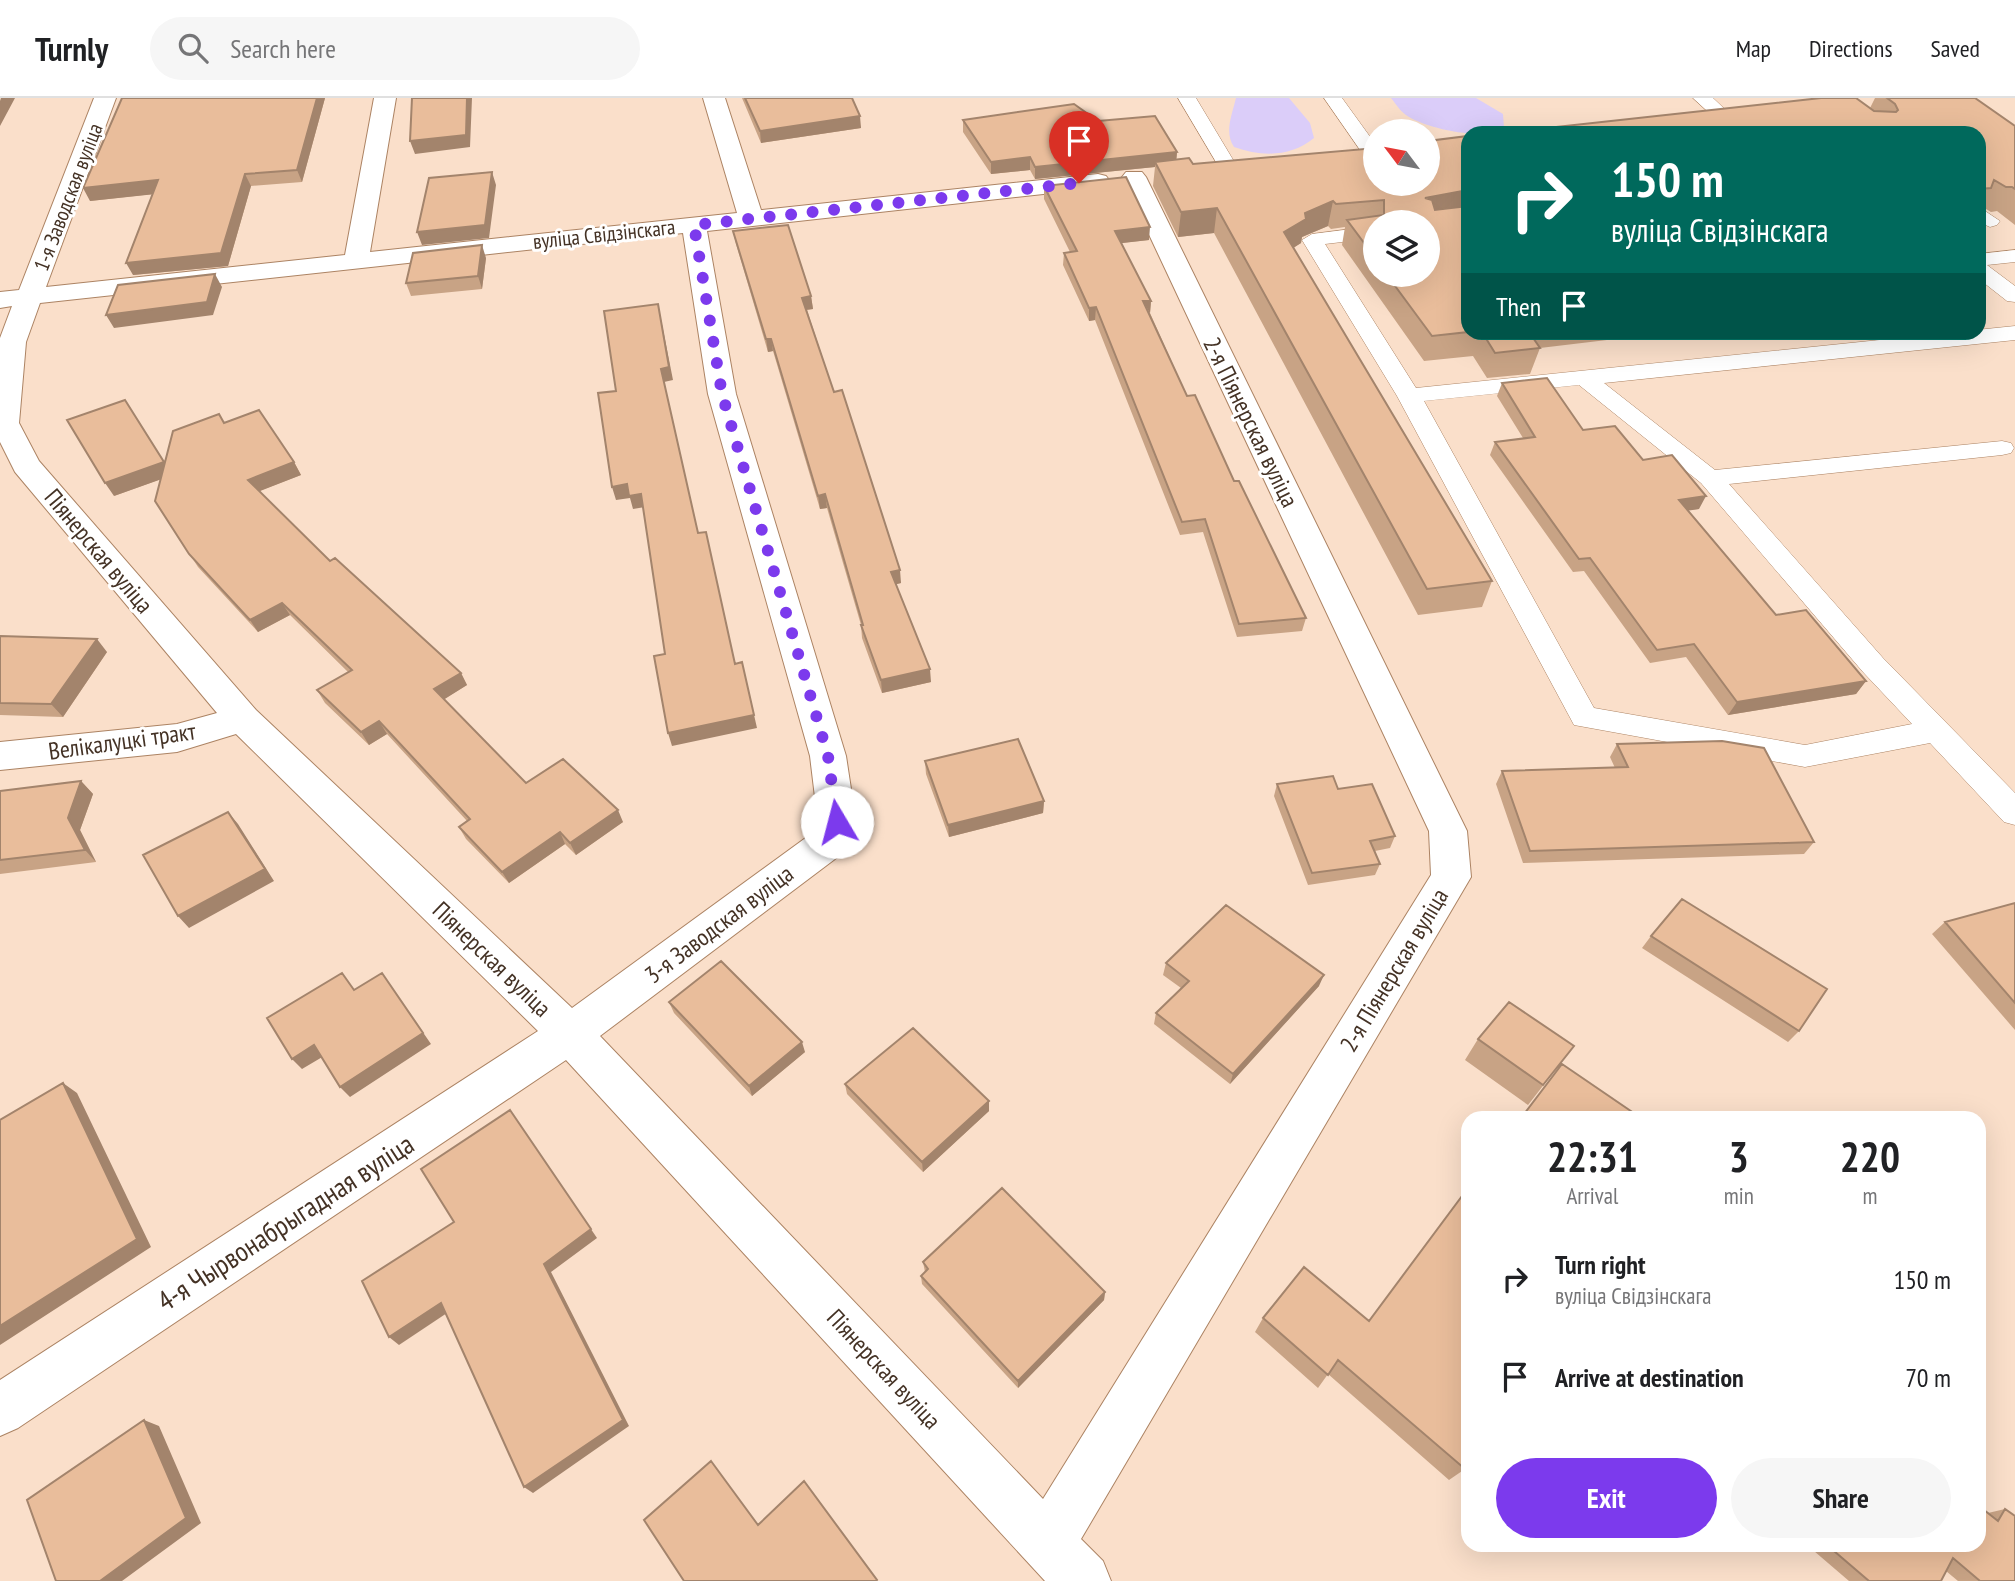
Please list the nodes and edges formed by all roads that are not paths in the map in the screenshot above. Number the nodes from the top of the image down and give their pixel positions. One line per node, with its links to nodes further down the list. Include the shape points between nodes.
1 (105, 98): 23 (street, 1-я Заводская вуліца)
2 (385, 98): 20 (street)
3 (714, 98): 15 (street)
4 (1187, 98): 12 (lane)
5 (1333, 98): 8 (lane)
6 (1698, 108): 7 (street, via 1722,115)
7 (1749, 111)
8 (1363, 138)
9 (1363, 154): 10 (street)
10 (1346, 156)
11 (1255, 165): 12 (street)
12 (1229, 168): 13 (street)
13 (1202, 171)
14 (1147, 176): 15 (street, вуліца Свідзінскага); 37 (street, 2-я Піянерская вуліца, via 1448,831 1451,877)
15 (751, 218): 16 (street, вуліца Свідзінскага)
16 (694, 225): 20 (street, вуліца Свідзінскага); 35 (street, 3-я Заводская вуліца, via 722,394 828,756 837,822 825,845)
17 (1363, 234): 28 (lane, via 1312,240)
18 (2015, 256): 19 (lane)
19 (1986, 259)
20 (356, 262): 23 (street, вуліца Свідзінскага)
21 (1986, 274): 22 (lane)
22 (2015, 296)
23 (15, 298): 31 (street, Піянерская вуліца, via 5,423 26,466)
24 (2015, 333): 25 (lane)
25 (1986, 336)
26 (1948, 340): 27 (lane)
27 (1584, 378): 28 (lane); 30 (lane)
28 (1409, 396): 32 (lane, via 1584,717 1805,756)
29 (2002, 448): 30 (lane)
30 (1710, 478): 32 (lane)
31 (243, 719): 33 (street, Велікалуцкі тракт, via 177,738); 35 (street, Піянерская вуліца)
32 (1934, 731): 34 (lane)
33 (0, 756)
34 (2015, 813)
35 (570, 1034): 36 (street, 4-я Чырвонабрыгадная вуліца); 37 (street, Піянерская вуліца)
36 (0, 1410)
37 (1047, 1544): 38 (street, Піянерская вуліца)
38 (1083, 1581)

